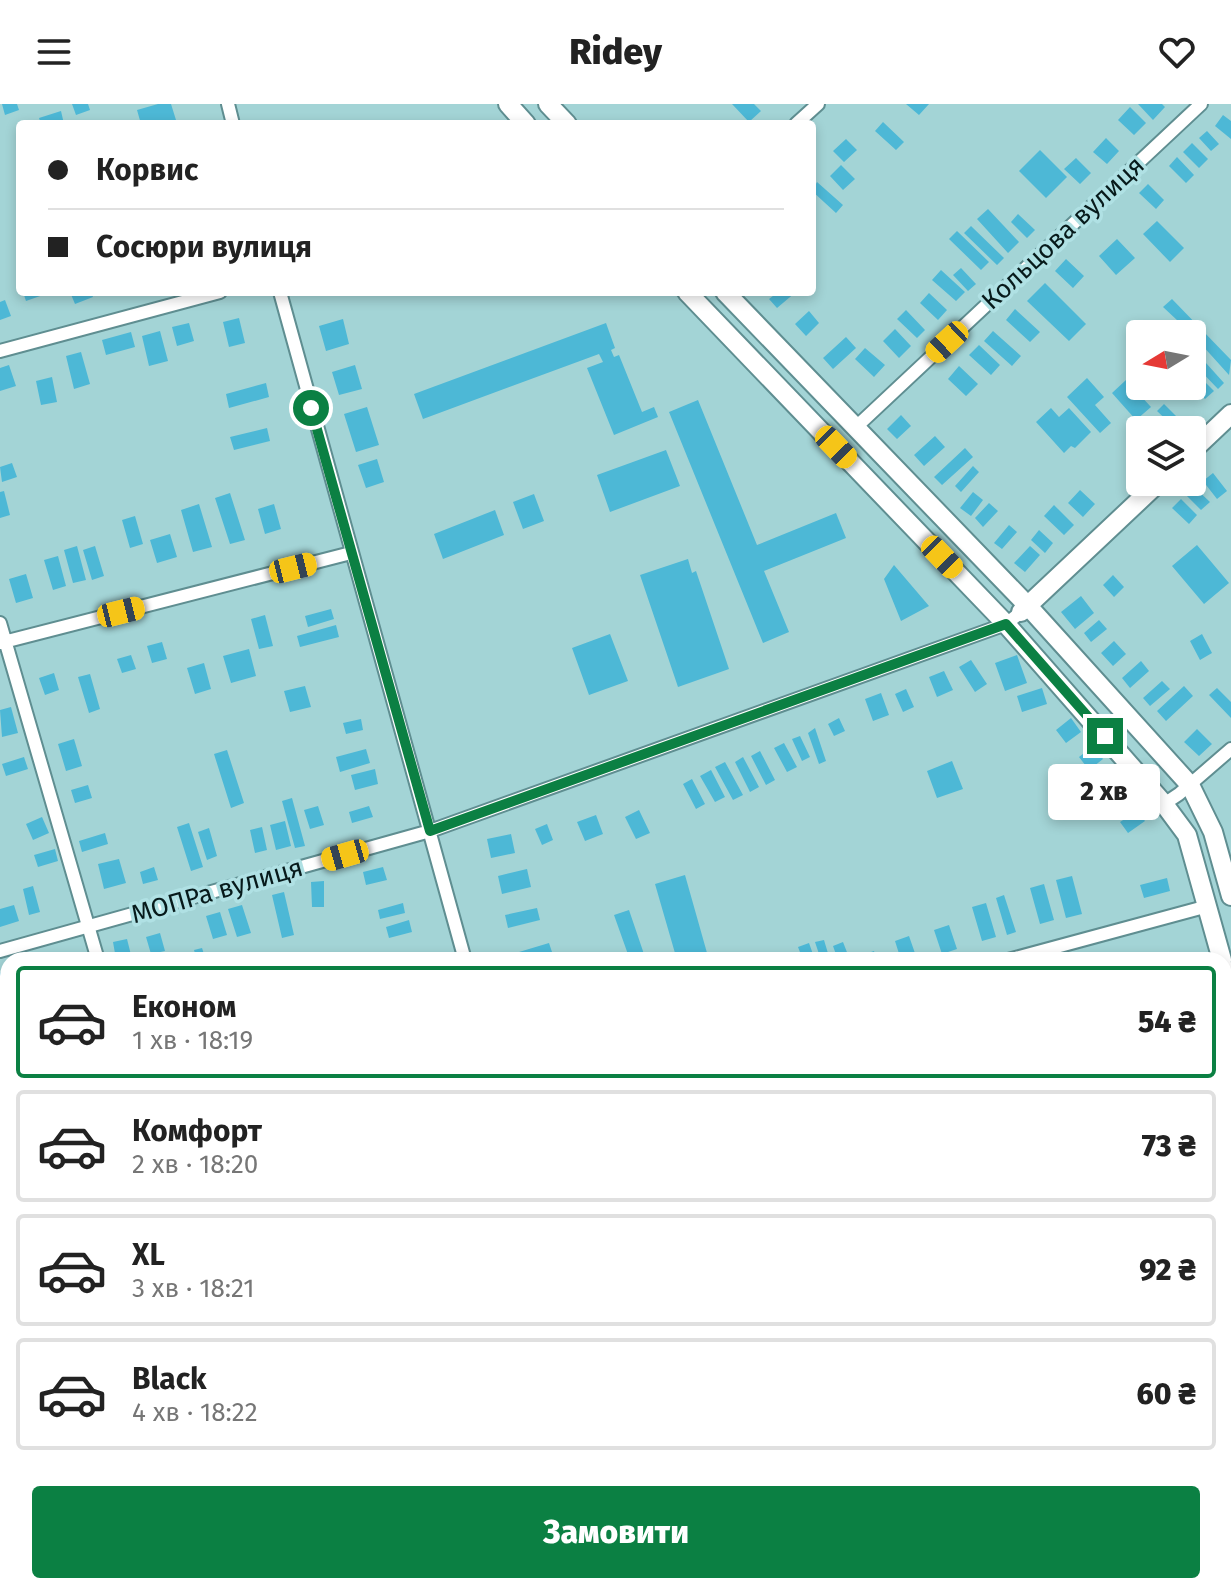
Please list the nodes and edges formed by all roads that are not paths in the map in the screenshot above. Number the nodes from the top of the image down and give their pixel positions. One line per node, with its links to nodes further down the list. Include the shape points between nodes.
1 (508, 104): 5 (street)
2 (548, 104): 6 (street)
3 (818, 104): 7 (street)
4 (1201, 104): 14 (street, Кольцова вулиця)
5 (522, 120)
6 (563, 120)
7 (800, 120)
8 (205, 296): 12 (street)
9 (281, 296): 17 (street)
10 (691, 296): 18 (street)
11 (729, 296): 14 (street)
12 (0, 351)
13 (1231, 414): 15 (street)
14 (854, 429): 18 (street)
15 (1206, 438)
16 (1144, 496): 18 (street, МОПРа вулиця)
17 (351, 553): 20 (street); 24 (street)
18 (1018, 614): 22 (street); 23 (street); 24 (street, МОПРа вулиця)
19 (0, 623): 20 (street)
20 (3, 643): 27 (street)
21 (1231, 749): 22 (street)
22 (1190, 785): 23 (street); 25 (street, via 1213,832)
23 (1164, 804): 26 (street, via 1187,835)
24 (430, 831): 27 (street, МОПРа вулиця); 30 (street)
25 (1231, 896)
26 (1208, 906): 31 (street); 32 (street)
27 (88, 927): 28 (street, МОПРа вулиця); 29 (street)
28 (0, 951)
29 (96, 952)
30 (463, 952)
31 (1038, 952)
32 (1220, 952)

